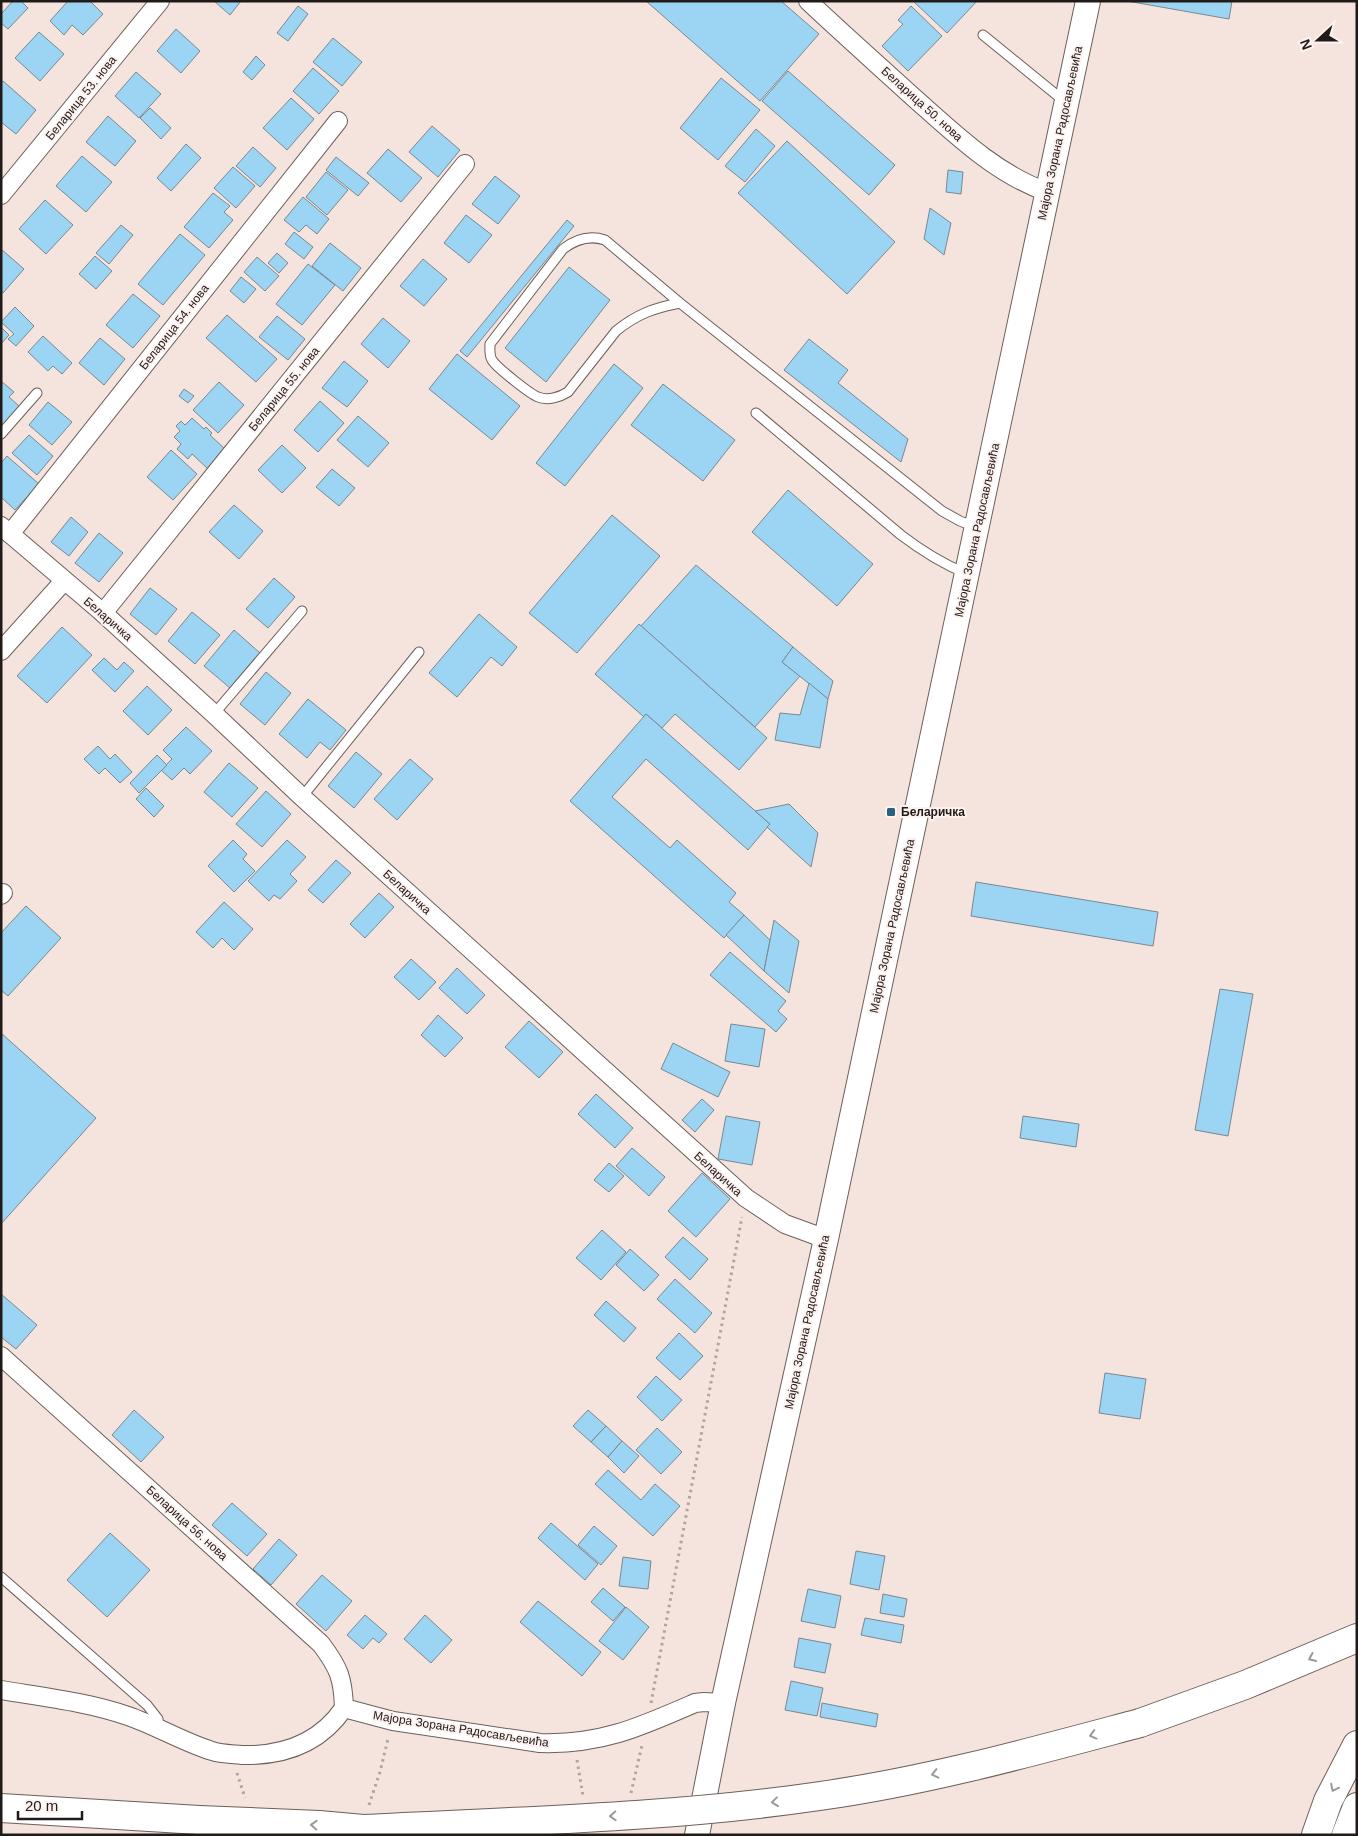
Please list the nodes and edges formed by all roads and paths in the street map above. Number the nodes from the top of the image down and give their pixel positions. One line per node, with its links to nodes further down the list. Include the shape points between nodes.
1 (160, 1): 9 (street, Беларица 53. нова)
2 (808, 1): 8 (street, Беларица 50. нова, via 963,141 1017,179)
3 (1088, 1): 5 (main road, Мајора Зорана Радосављевића)
4 (983, 35): 5 (lane)
5 (1066, 103): 8 (main road, Мајора Зорана Радосављевића)
6 (338, 121): 15 (street, Беларица 54. нова)
7 (465, 164): 19 (street, Беларица 55. нова)
8 (1047, 192): 14 (main road, Мајора Зорана Радосављевића)
9 (1, 195)
10 (680, 303): 10 (lane, via 605,240 577,241 564,249 490,344 491,359 537,397 562,396 624,324 644,312); 14 (lane, via 942,511)
11 (36, 393): 13 (lane)
12 (756, 413): 16 (lane, via 909,541 943,564)
13 (1, 434)
14 (977, 528): 16 (main road, Мајора Зорана Радосављевића)
15 (6, 530): 17 (street, Беларичка)
16 (968, 574): 25 (main road, Мајора Зорана Радосављевића)
17 (64, 580): 19 (street, Беларичка); 20 (street)
18 (302, 611): 22 (lane)
19 (102, 613): 22 (street, Беларичка)
20 (1, 651)
21 (419, 652): 23 (lane)
22 (214, 714): 23 (street, Беларичка)
23 (302, 797): 24 (street, Беларичка)
24 (746, 1198): 25 (street, Беларичка, via 785,1224); 33 (path)
25 (826, 1239): 30 (main road, Мајора Зорана Радосављевића)
26 (1, 1356): 31 (street, Беларица 56. нова, via 321,1644 343,1684)
27 (1, 1577): 34 (lane, via 147,1705 158,1719)
28 (1357, 1638): 43 (highway, one-way to 43, bridge, via 1245,1686 1140,1723 893,1783 820,1796 646,1814)
29 (1, 1690): 34 (street, via 101,1708)
30 (723, 1703): 33 (street, Мајора Зорана Радосављевића, via 695,1703); 45 (main road, Мајора Зорана Радосављевића)
31 (344, 1708): 32 (street, Мајора Зорана Радосављевића); 37 (street, via 334,1723 292,1748 260,1755)
32 (393, 1721): 35 (street, Мајора Зорана Радосављевића, via 540,1743); 43 (path)
33 (647, 1724): 35 (street, Мајора Зорана Радосављевића, via 596,1740); 39 (path)
34 (159, 1728): 37 (street, via 197,1746)
35 (574, 1742): 38 (path)
36 (1357, 1745): 46 (highway, one-way to 46, via 1328,1801)
37 (230, 1754): 40 (path)
38 (584, 1800)
39 (629, 1800)
40 (248, 1806)
41 (1357, 1807): 47 (highway)
42 (1, 1808): 43 (highway, one-way to 42, bridge, via 319,1825)
43 (365, 1818): 44 (highway, bridge)
44 (500, 1835)
45 (697, 1835)
46 (1316, 1835)
47 (1346, 1835)

